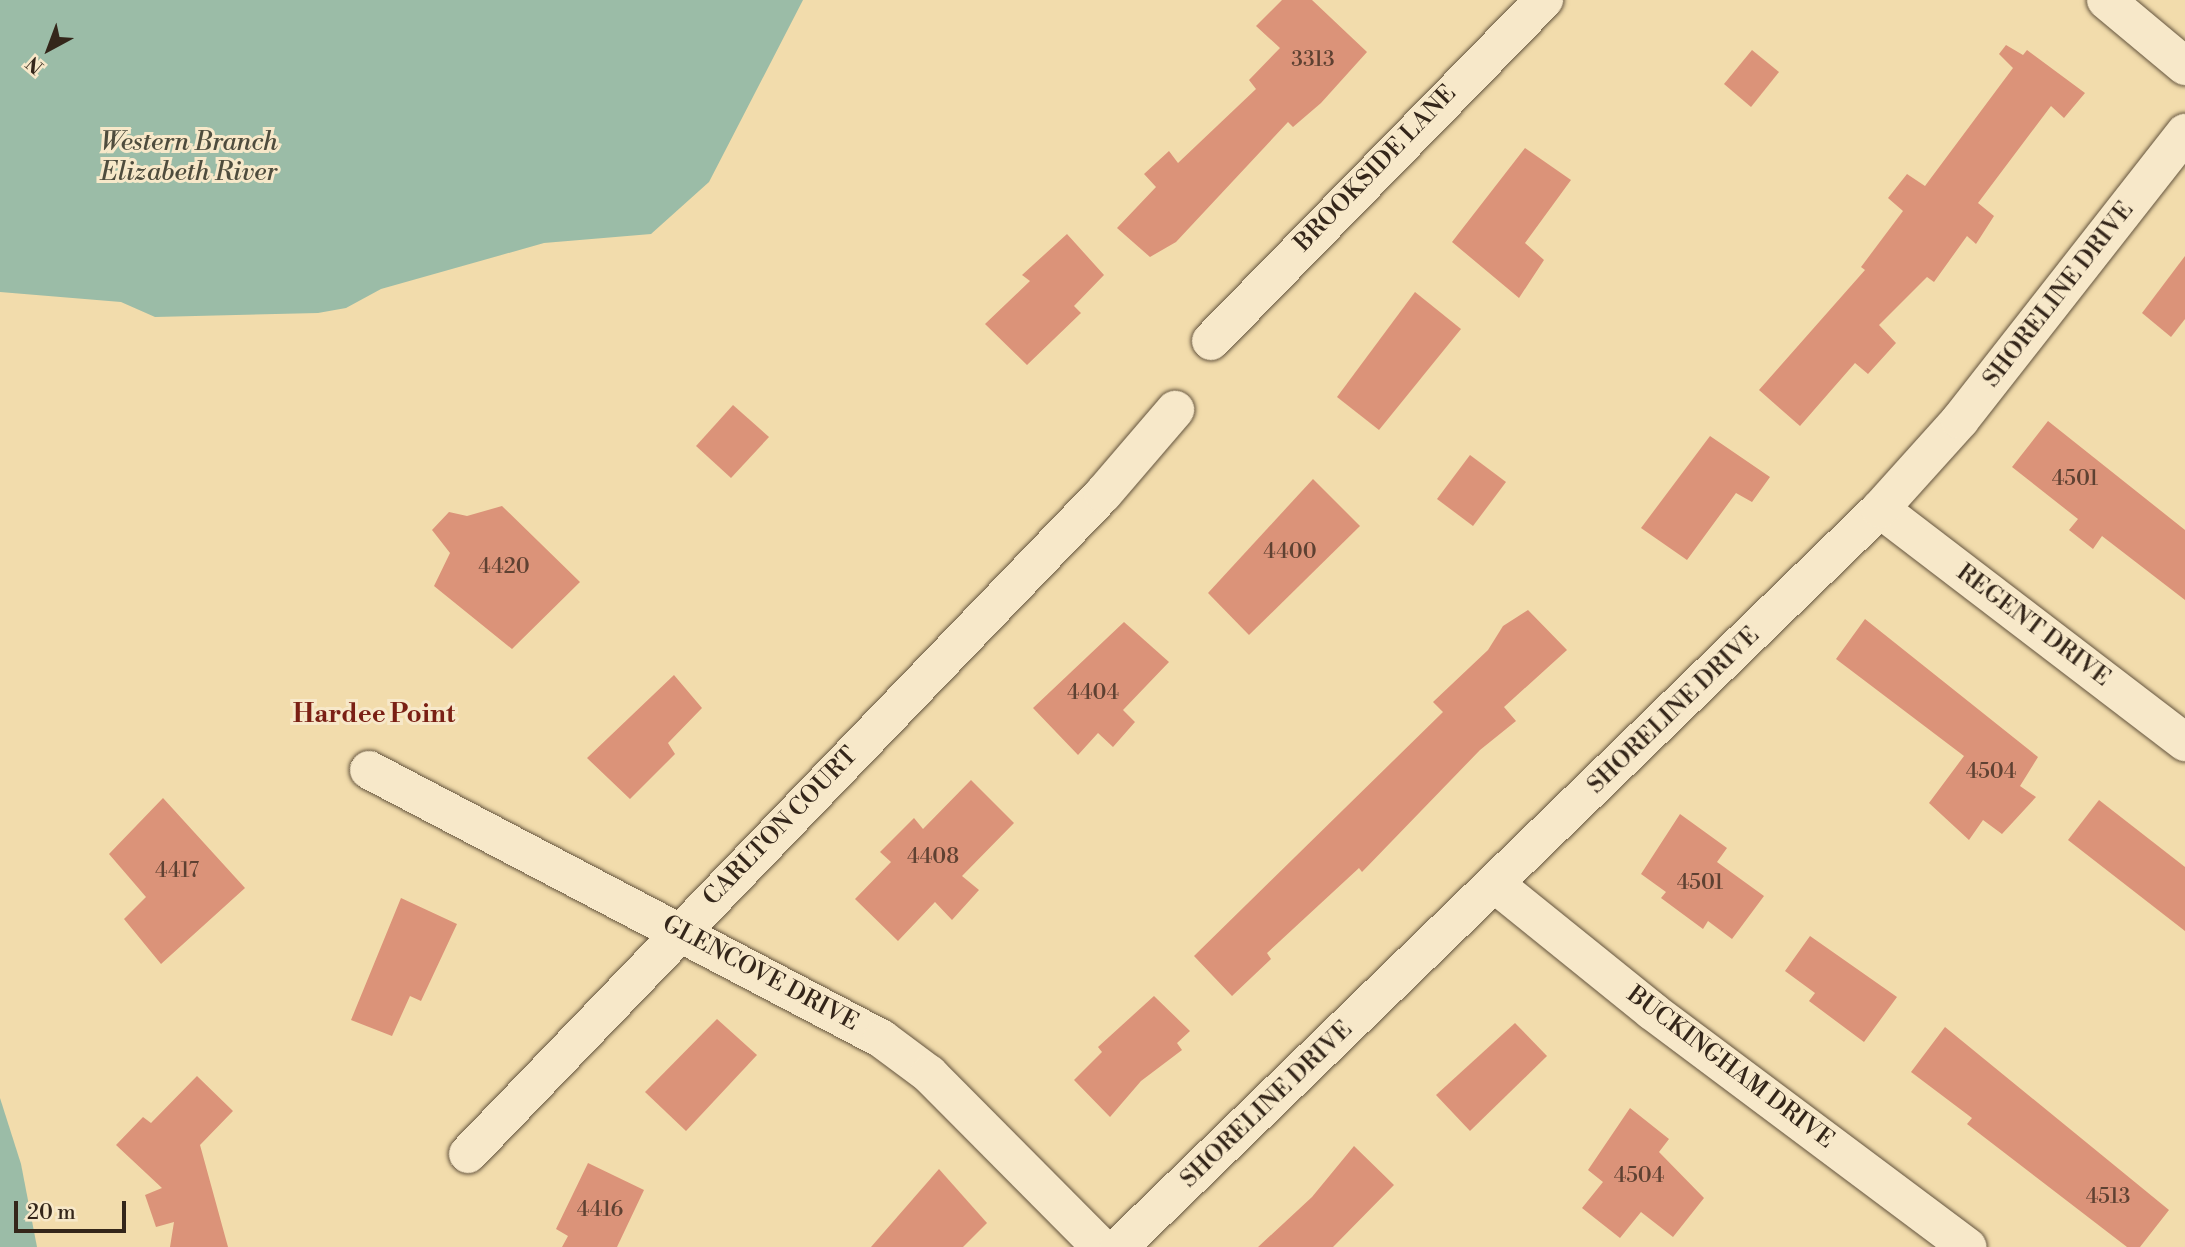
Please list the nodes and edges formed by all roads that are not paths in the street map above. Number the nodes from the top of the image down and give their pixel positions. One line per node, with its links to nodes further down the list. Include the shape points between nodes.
1 (1544, 0): 5 (street, BROOKSIDE LANE)
2 (2106, 0): 3 (street)
3 (2185, 66)
4 (2185, 133): 7 (street, SHORELINE DRIVE, via 1961,420)
5 (1211, 341)
6 (1175, 410): 11 (street, CARLTON COURT, via 1067,531)
7 (1880, 509): 8 (street, REGENT DRIVE); 10 (street, SHORELINE DRIVE)
8 (2185, 742)
9 (369, 770): 11 (street, GLENCOVE DRIVE)
10 (1496, 885): 14 (street, SHORELINE DRIVE); 15 (street, BUCKINGHAM DRIVE, via 1652,1011)
11 (680, 931): 12 (street, CARLTON COURT); 13 (street, GLENCOVE DRIVE, via 844,1017 929,1074)
12 (468, 1154)
13 (1101, 1247)
14 (1119, 1247)
15 (1967, 1247)

